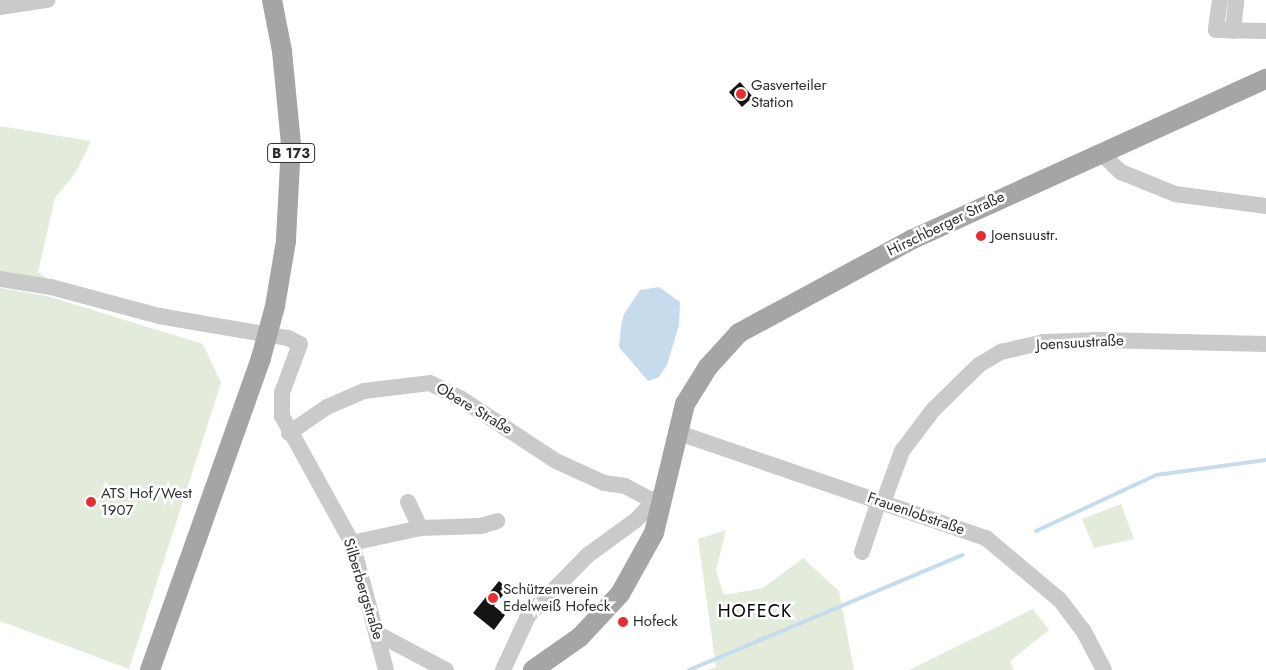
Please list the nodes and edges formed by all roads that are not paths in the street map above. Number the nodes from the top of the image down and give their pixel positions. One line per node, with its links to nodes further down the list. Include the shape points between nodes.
1 (47, 0): 5 (street)
2 (272, 0): 24 (main road, B 173, bridge, via 282,51 291,144 286,241 275,306 261,358)
3 (1220, 0): 6 (street, via 1216,30)
4 (1236, 0): 6 (street)
5 (0, 7)
6 (1233, 31): 7 (street)
7 (1266, 31)
8 (1266, 79): 9 (main road, Hirschberger Straße)
9 (1100, 153): 10 (street, via 1121,172 1175,194); 13 (main road, Hirschberger Straße, via 913,240 755,323 708,367 685,404)
10 (1266, 206)
11 (0, 279): 14 (street, Silberbergstraße, via 51,287 151,315 295,340 300,344 299,350 280,404)
12 (1266, 344): 18 (street, Joensuustraße, via 1092,340 1044,342 1001,352 973,370 933,410 902,452)
13 (676, 432): 15 (main road, Hirschberger Straße); 18 (street, Frauenlobstraße)
14 (290, 433): 16 (street, Obere Straße, via 327,407 364,392 430,383 460,398 556,461 604,483 625,486); 21 (street, Silberbergstraße)
15 (668, 486): 16 (street); 28 (main road, Hirschberger Straße, via 654,533 620,594 580,637)
16 (653, 501): 27 (street, via 636,520 588,555 528,616)
17 (408, 502): 20 (street)
18 (881, 502): 22 (street, Joensuustraße); 29 (street, Frauenlobstraße, via 986,538 1060,600 1083,630)
19 (497, 521): 20 (street, via 481,526)
20 (420, 528): 21 (street)
21 (352, 543): 23 (street, Silberbergstraße)
22 (862, 552)
23 (378, 634): 25 (street, Silberbergstraße); 26 (street)
24 (150, 670)
25 (386, 670)
26 (446, 670)
27 (503, 670)
28 (533, 670)
29 (1104, 670)

